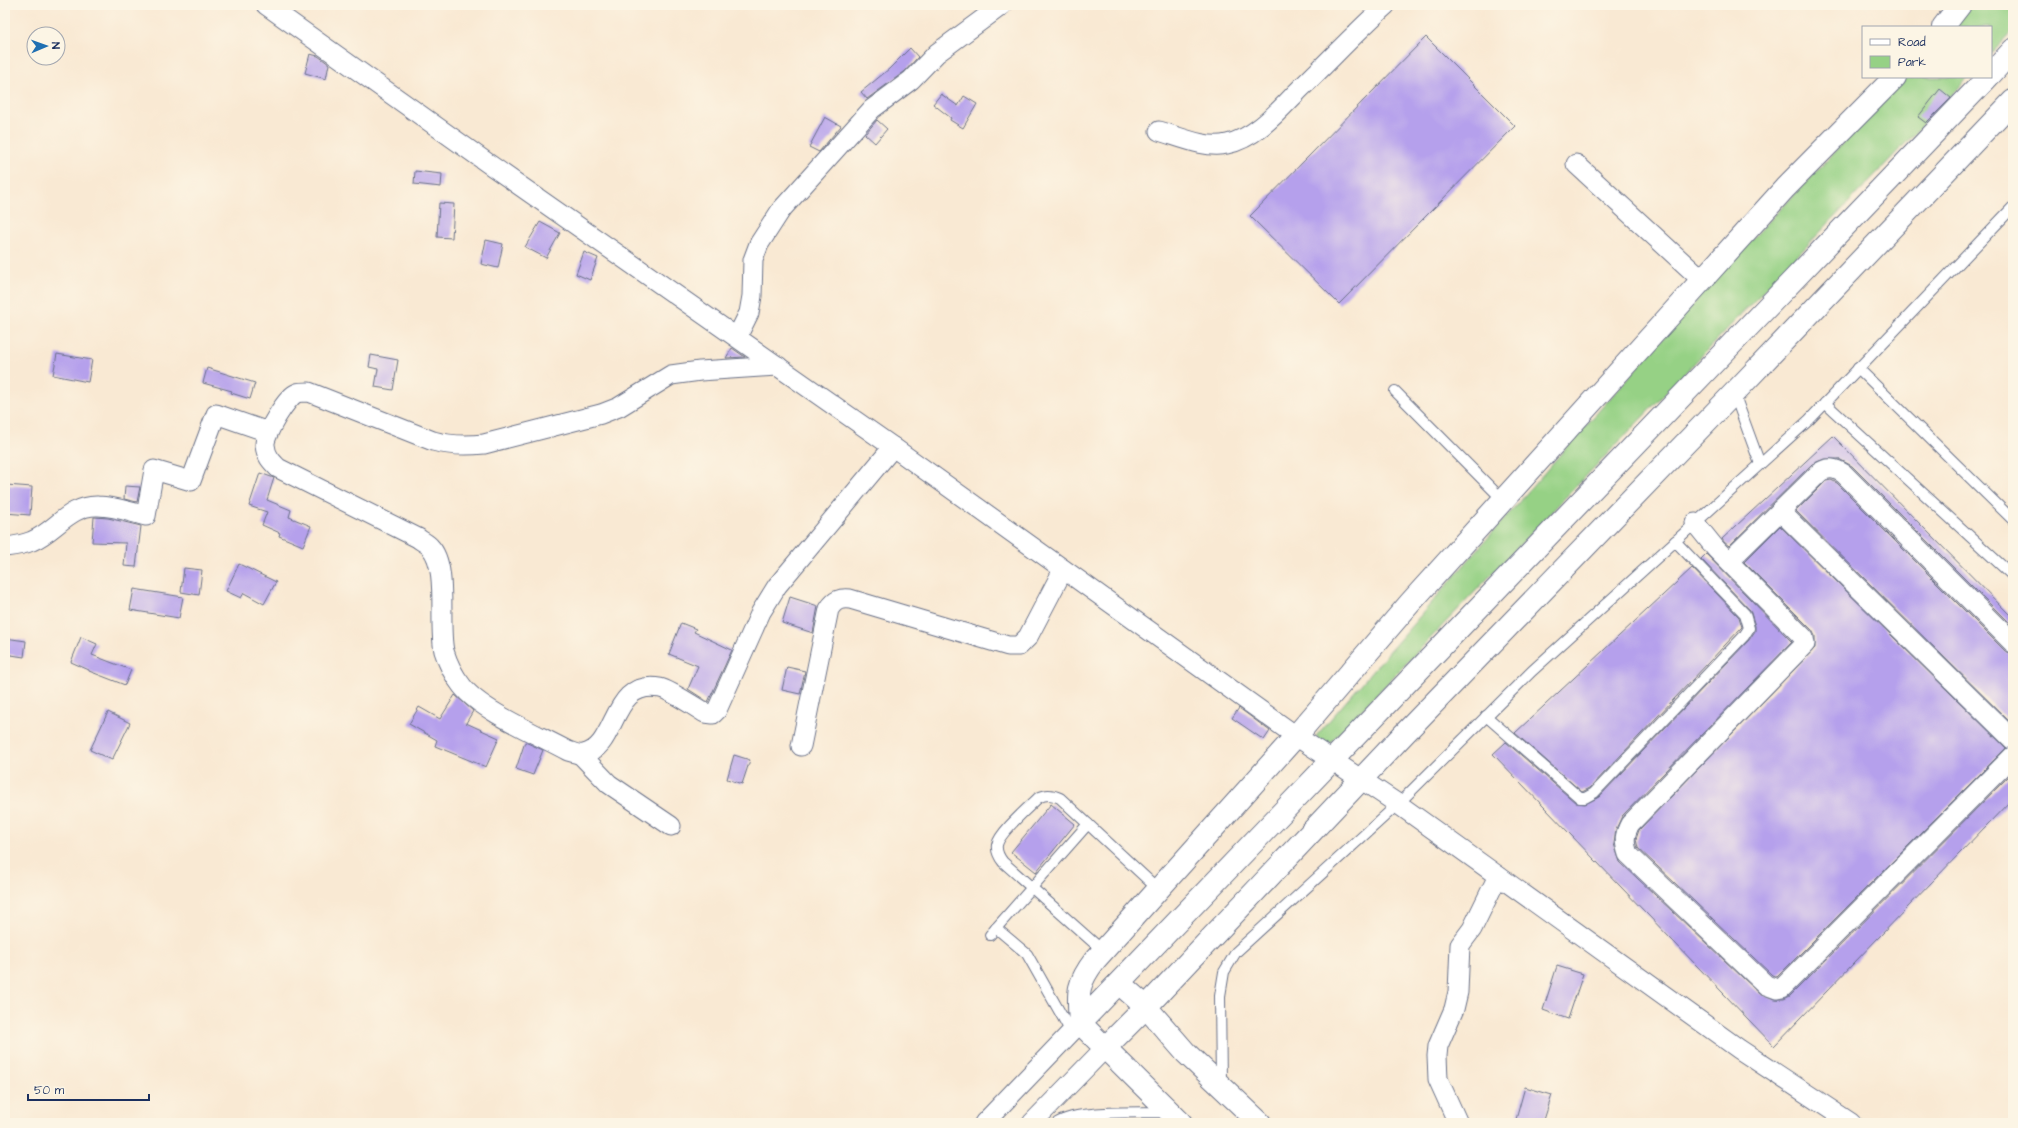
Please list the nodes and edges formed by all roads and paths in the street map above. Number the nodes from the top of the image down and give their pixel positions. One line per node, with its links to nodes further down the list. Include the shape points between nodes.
1 (266, 5): 15 (street)
2 (1002, 5): 15 (street, via 938,53 911,80 872,109 781,210 767,230 753,260 749,313)
3 (1386, 5): 11 (street, via 1269,120 1247,136 1228,144 1212,146)
4 (1960, 5): 5 (street)
5 (1943, 26)
6 (2013, 50): 7 (street)
7 (1992, 73)
8 (1894, 78): 14 (street, via 1785,188)
9 (1987, 78): 40 (street)
10 (2013, 101): 19 (street)
11 (1159, 131)
12 (1576, 164): 14 (street)
13 (2013, 207): 17 (lane)
14 (1702, 280): 24 (street)
15 (737, 337): 16 (street)
16 (778, 366): 21 (street, via 671,375 619,407 601,414 484,444 457,446 433,441 309,392 296,393 289,398); 22 (street)
17 (1858, 368): 20 (lane); 26 (lane)
18 (1395, 391): 24 (lane)
19 (1734, 393): 23 (lane); 41 (street)
20 (1825, 403): 23 (lane); 32 (lane)
21 (268, 432): 29 (street, via 216,414 191,481 154,470 146,516 97,505 80,508 32,541); 38 (street, via 264,443 267,456 278,468 418,538 431,547 438,564 441,583 444,651 451,671 463,688 481,704 568,751)
22 (893, 447): 31 (street); 38 (street, via 777,586 761,612 713,714 705,713 661,688 637,690 626,698 599,745)
23 (1760, 464): 27 (lane)
24 (1503, 500): 35 (street)
25 (1780, 511): 30 (street); 33 (street, via 1820,472 1828,468 1837,469); 36 (street)
26 (2013, 520)
27 (1695, 524): 28 (lane); 30 (street)
28 (1675, 541): 34 (lane); 34 (lane, via 1745,614 1749,628 1594,793 1580,798)
29 (5, 547)
30 (1729, 561): 39 (street, via 1804,638 1804,646 1630,824 1625,833 1624,843 1628,854 1766,985 1782,988)
31 (1064, 570): 35 (street); 37 (street, via 1028,637 1019,646 1008,646 850,599 834,601 829,608)
32 (2013, 576)
33 (2013, 643)
34 (1486, 716): 42 (lane)
35 (1296, 736): 40 (street); 47 (street)
36 (2013, 740)
37 (801, 746)
38 (581, 755): 44 (street, via 609,784)
39 (2013, 756)
40 (1331, 761): 41 (street); 49 (street)
41 (1362, 780): 42 (street); 50 (street)
42 (1398, 804): 45 (street); 53 (lane, via 1236,952 1224,972 1220,996)
43 (1088, 824): 46 (lane); 46 (lane, via 1060,798 1045,794 1038,798 1002,836 997,844 998,854); 47 (lane)
44 (671, 826)
45 (1498, 876): 59 (street, via 1472,929 1460,946 1458,992 1436,1056 1438,1079); 60 (street, via 1739,1049)
46 (1030, 888): 48 (lane); 51 (lane, via 993,932 1028,954)
47 (1159, 890): 48 (street)
48 (1104, 951): 51 (street, via 1082,977)
49 (1118, 983): 50 (street); 51 (street)
50 (1146, 1007): 52 (street); 53 (street, via 1186,1053)
51 (1076, 1028): 52 (street); 55 (street)
52 (1105, 1048): 54 (street); 56 (street)
53 (1221, 1086): 58 (street)
54 (1176, 1118): 57 (lane, via 1086,1115 1065,1118)
55 (984, 1123)
56 (1032, 1123)
57 (1057, 1123)
58 (1260, 1123)
59 (1458, 1123)
60 (1850, 1123)

